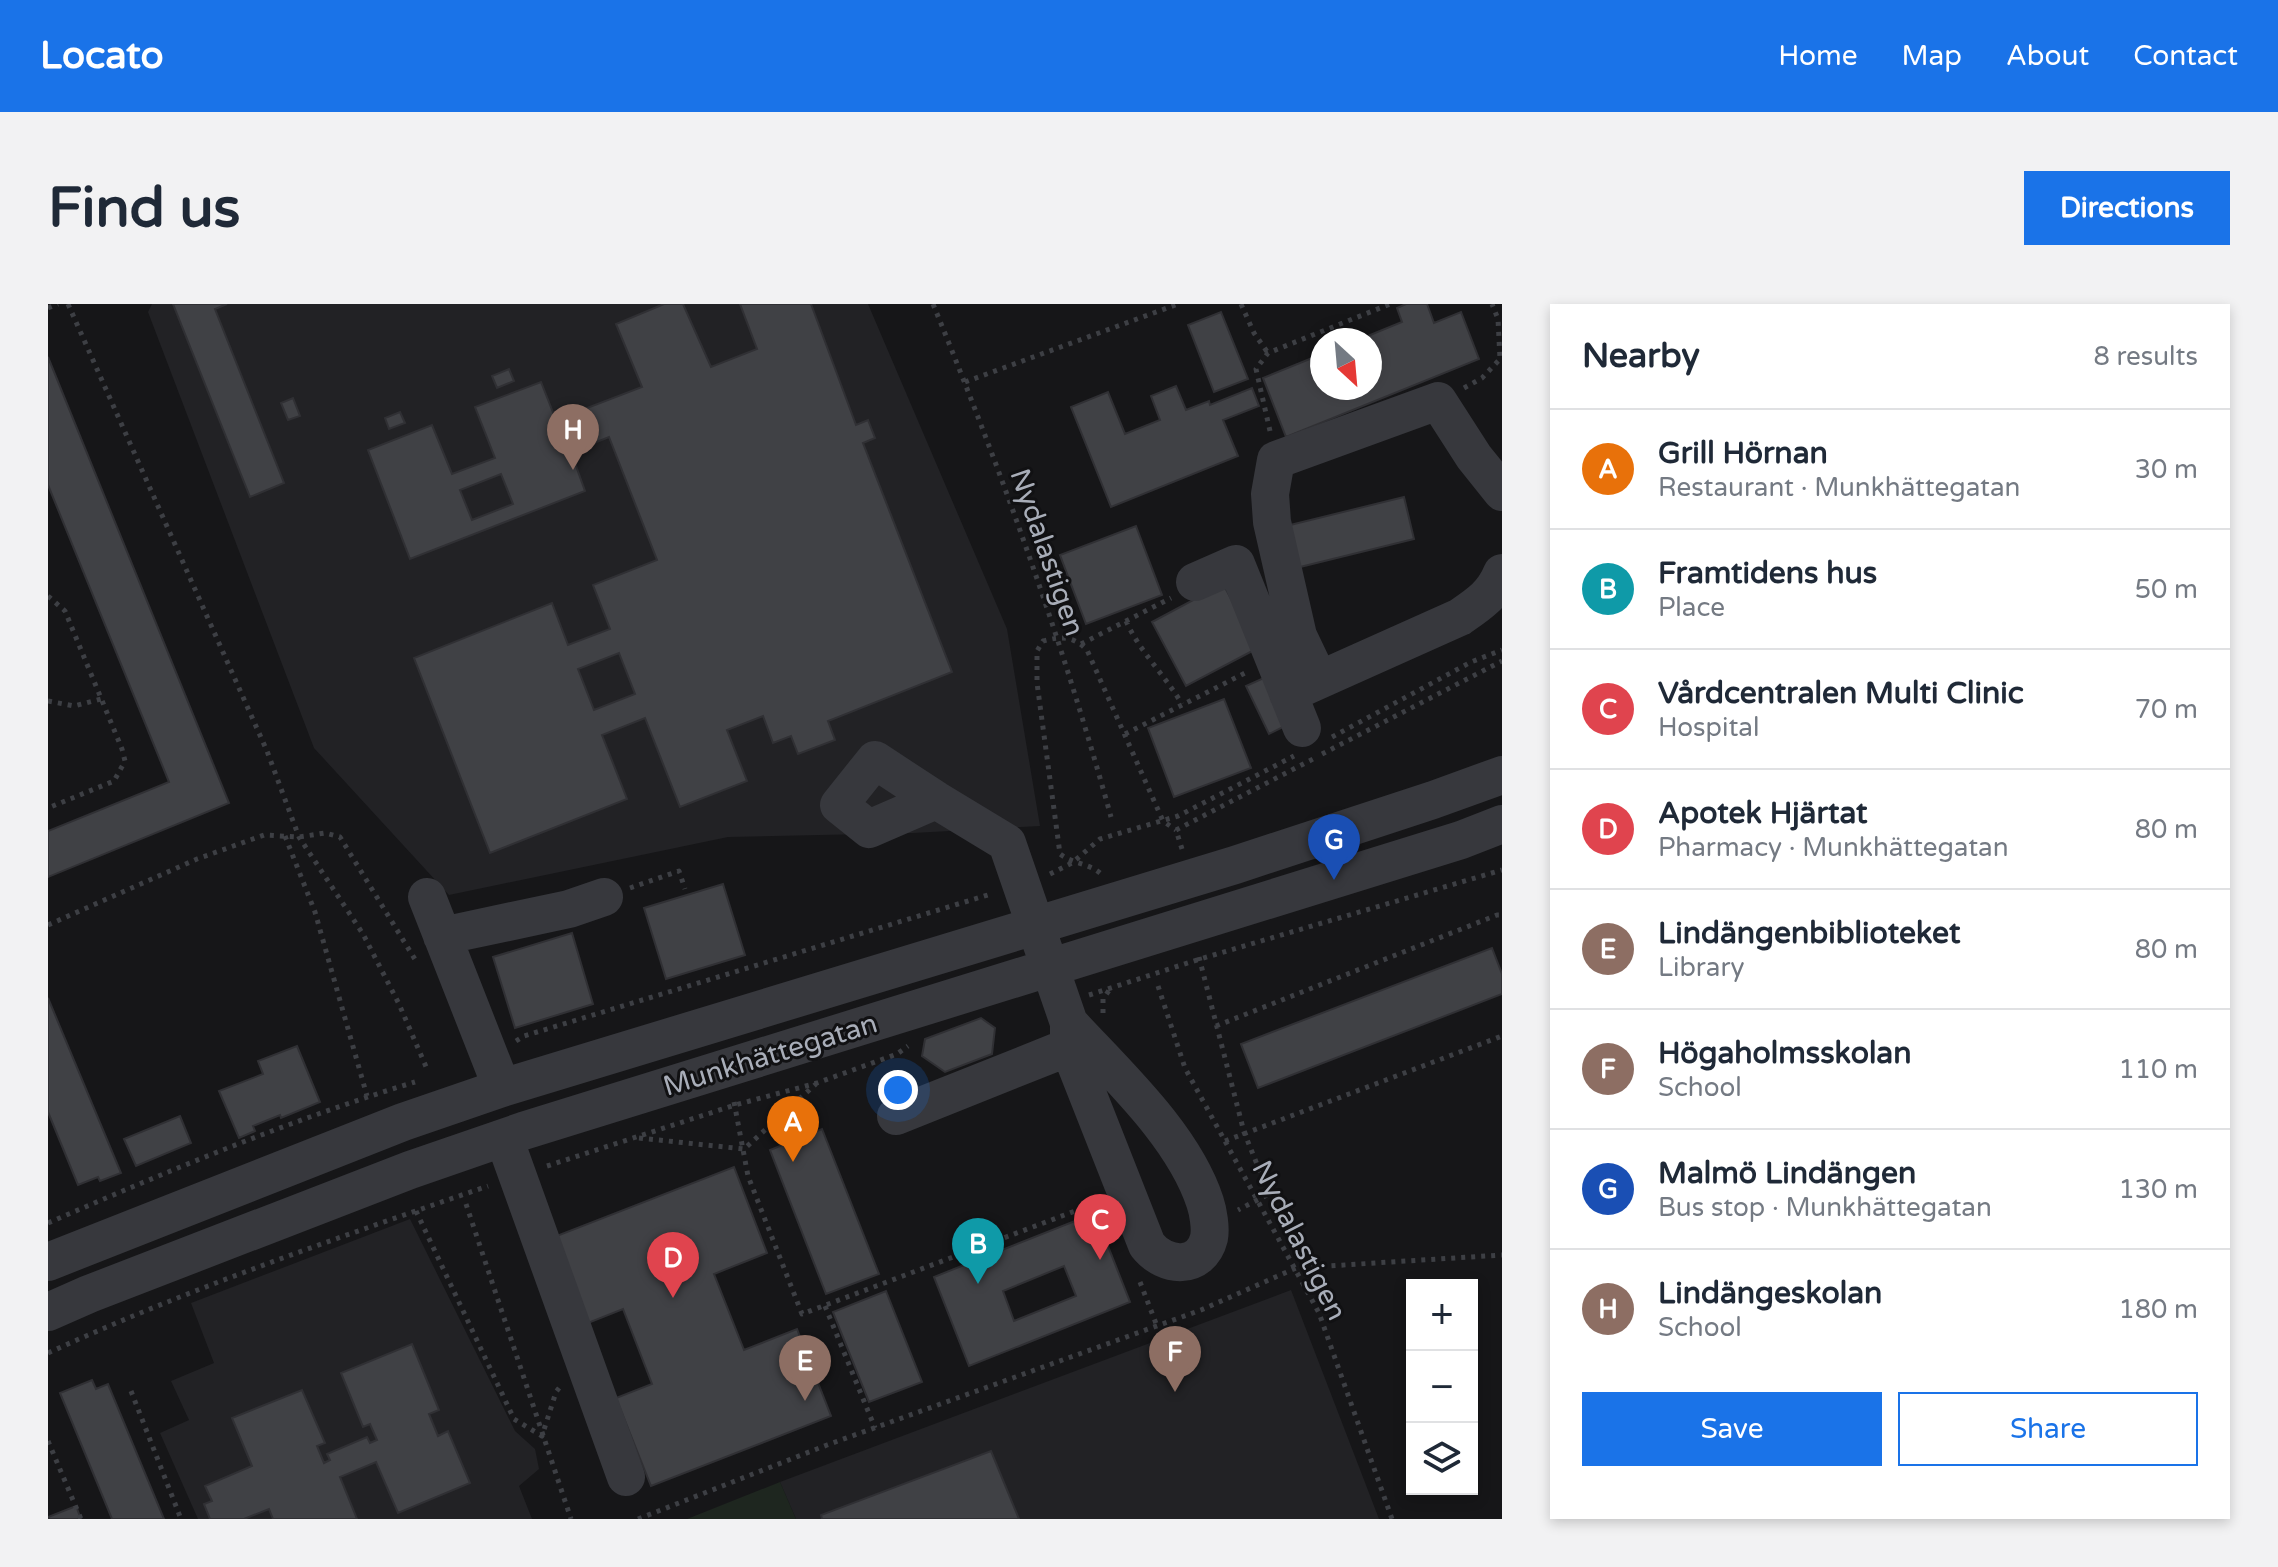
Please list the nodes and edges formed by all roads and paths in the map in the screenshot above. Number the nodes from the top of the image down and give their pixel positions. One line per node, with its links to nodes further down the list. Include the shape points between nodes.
1 (58, 304): 8 (path)
2 (68, 304): 33 (path, via 267,751)
3 (933, 304): 10 (path, Nydalastigen)
4 (1178, 304): 10 (path)
5 (1241, 304): 9 (path)
6 (1390, 304): 9 (path)
7 (1492, 304): 11 (path, via 1500,359 1482,378)
8 (48, 308)
9 (1268, 353): 12 (path, via 1256,369)
10 (965, 382): 18 (path, Nydalastigen)
11 (1438, 401): 12 (street); 13 (street)
12 (1276, 460): 21 (street, via 1272,522 1298,636)
13 (1502, 492)
14 (1502, 573): 21 (street, via 1485,601 1460,617)
15 (1195, 582): 17 (path); 21 (street, via 1236,564)
16 (48, 596): 22 (path, via 65,611)
17 (1126, 621): 19 (path); 24 (path)
18 (1056, 637): 19 (path); 29 (path, Nydalastigen); 35 (path, via 1043,641 1037,651 1037,683 1060,854)
19 (1081, 644): 25 (path)
20 (1502, 661): 31 (path)
21 (1296, 691): 24 (path, via 1235,677)
22 (101, 699): 23 (path, via 74,706); 28 (path, via 122,749 120,774)
23 (48, 701)
24 (1182, 704): 25 (path)
25 (1125, 734): 31 (path, via 1163,821)
26 (1502, 775): 43 (street, Munkhättegatan, via 1235,865)
27 (936, 800): 38 (street, via 1007,843)
28 (48, 808)
29 (1111, 817)
30 (1502, 824): 50 (street, Munkhättegatan)
31 (1176, 830): 34 (path)
32 (285, 836): 33 (path); 44 (path, via 264,835 197,859); 70 (path, via 315,912 367,1096)
33 (299, 837): 48 (path, via 340,837); 55 (path, via 363,934)
34 (1184, 857)
35 (1072, 863): 37 (path, via 1091,866); 38 (path)
36 (1502, 870): 47 (path)
37 (1107, 879)
38 (1022, 884): 43 (street); 56 (path, via 524,1036)
39 (685, 889): 41 (path, via 679,871)
40 (427, 897): 45 (street)
41 (604, 897): 45 (street)
42 (1502, 915): 51 (path)
43 (1036, 924): 50 (street); 56 (street, Munkhättegatan)
44 (48, 925)
45 (442, 936): 56 (street)
46 (1197, 948): 47 (path)
47 (1200, 959): 50 (path); 51 (path)
48 (419, 966)
49 (1158, 986): 63 (path, Nydalastigen, via 1185,1068)
50 (1063, 1010): 50 (street, via 1147,1245 1165,1261 1188,1261 1210,1236 1205,1202 1181,1152); 54 (street, Munkhättegatan); 59 (street)
51 (1216, 1026): 60 (path)
52 (1502, 1036): 60 (path)
53 (918, 1039): 57 (path, via 897,1054)
54 (723, 1068): 58 (path); 61 (street, Munkhättegatan)
55 (427, 1069)
56 (496, 1073): 72 (street, Munkhättegatan, via 403,1122)
57 (817, 1083): 58 (path); 64 (path)
58 (735, 1105): 62 (path); 64 (path)
59 (896, 1116)
60 (1244, 1132): 63 (path); 67 (path, via 1269,1194)
61 (504, 1138): 65 (street); 75 (street, Munkhättegatan)
62 (634, 1138): 64 (path); 65 (path)
63 (1225, 1141): 67 (path, Nydalastigen)
64 (744, 1149): 74 (path, via 748,1176 802,1314)
65 (519, 1175): 69 (path); 81 (street)
66 (1108, 1199): 74 (path)
67 (1258, 1200): 73 (path, Nydalastigen)
68 (466, 1204): 79 (path)
69 (416, 1211): 76 (path, via 109,1325); 79 (path, via 514,1419)
70 (48, 1223)
71 (1502, 1255): 73 (path)
72 (48, 1262)
73 (1296, 1268): 78 (path, via 1190,1314); 86 (path, Nydalastigen, via 1319,1313)
74 (825, 1306): 78 (path)
75 (48, 1312)
76 (48, 1353)
77 (131, 1391): 83 (path)
78 (875, 1428): 85 (path)
79 (542, 1436): 84 (path)
80 (48, 1441): 82 (path)
81 (626, 1477)
82 (81, 1519)
83 (181, 1519)
84 (571, 1519)
85 (638, 1519)
86 (1392, 1519)

